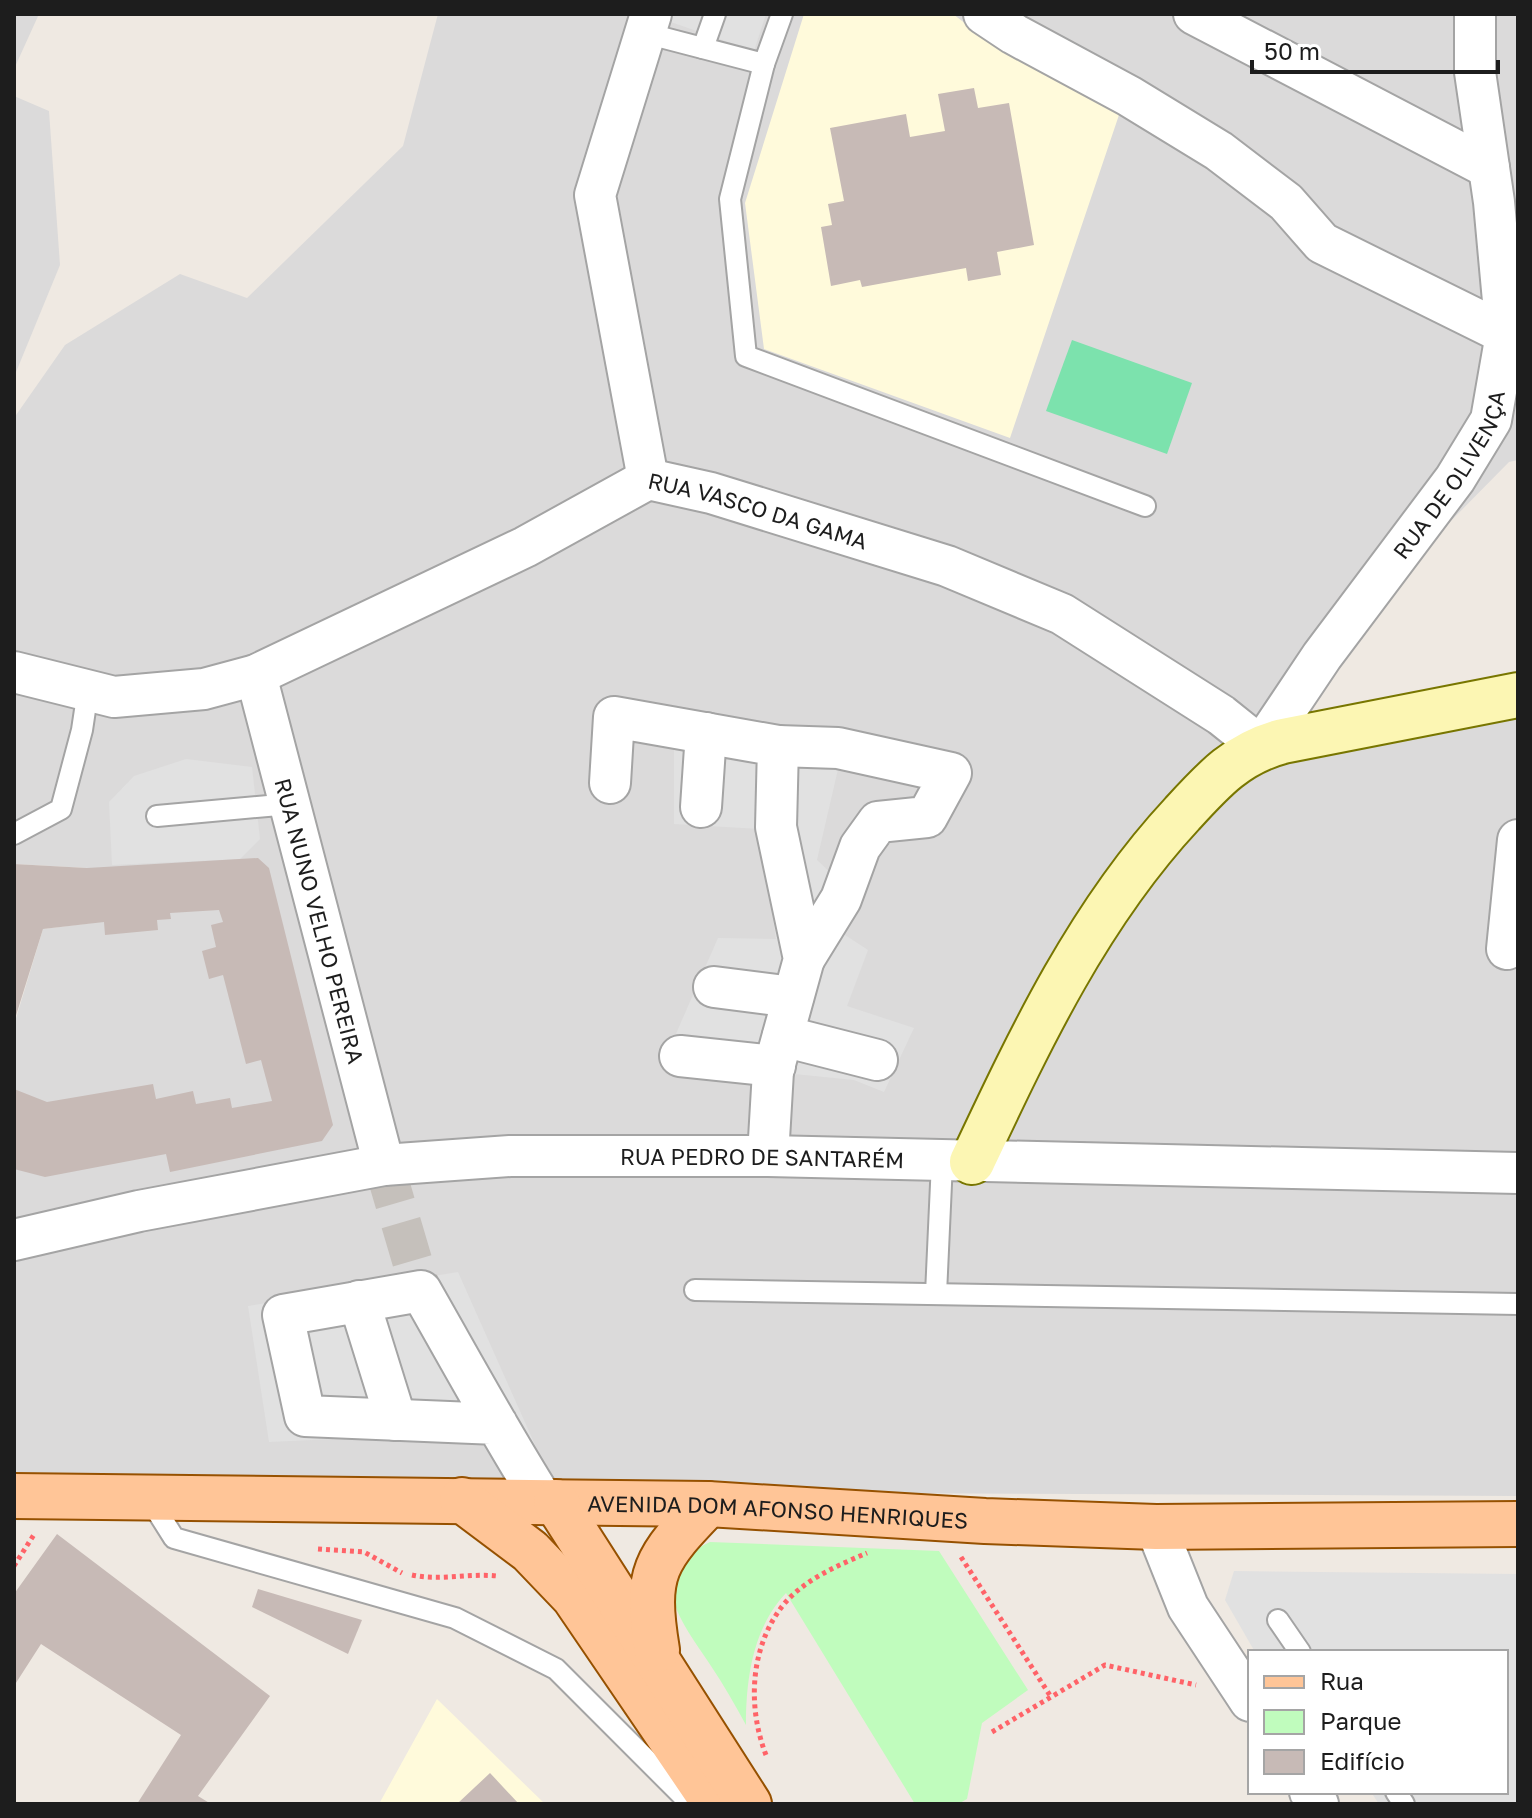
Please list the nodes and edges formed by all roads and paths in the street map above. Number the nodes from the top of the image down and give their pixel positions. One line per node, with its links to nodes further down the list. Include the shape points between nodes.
1 (715, 14): 7 (lane)
2 (782, 14): 8 (lane)
3 (984, 14): 10 (street, via 1219,151 1286,202 1322,243)
4 (1194, 14): 9 (street)
5 (1475, 14): 9 (street, RUA DE OLIVENÇA, via 1475,72)
6 (648, 24): 7 (lane); 11 (street, via 595,195)
7 (703, 48): 8 (lane)
8 (764, 64): 12 (lane, via 730,199 746,356)
9 (1489, 168): 10 (street, RUA DE OLIVENÇA)
10 (1506, 334): 19 (street, RUA DE OLIVENÇA, via 1491,420 1455,479)
11 (648, 479): 14 (street, RUA VASCO DA GAMA, via 525,547); 19 (street, RUA VASCO DA GAMA, via 711,493 947,566 1062,614 1221,715)
12 (1145, 506)
13 (14, 672): 15 (street, RUA VASCO DA GAMA)
14 (256, 675): 15 (street, RUA VASCO DA GAMA, via 204,689 114,697); 21 (street, RUA NUNO VELHO PEREIRA)
15 (88, 690): 24 (lane, via 61,809)
16 (1518, 695): 19 (street)
17 (706, 733): 18 (street); 20 (street, via 614,717); 22 (street)
18 (778, 746): 27 (street, via 776,827); 27 (street, via 838,748 951,773 927,817 878,822 860,847 841,899)
19 (1261, 747): 34 (street, via 1205,787 1119,889)
20 (610, 783)
21 (290, 804): 23 (lane); 35 (street, RUA NUNO VELHO PEREIRA)
22 (701, 807)
23 (157, 816)
24 (14, 834)
25 (1518, 840): 26 (street)
26 (1507, 949)
27 (804, 959): 29 (street)
28 (714, 987): 29 (street)
29 (793, 997): 30 (street)
30 (779, 1051): 31 (street); 32 (street); 33 (street)
31 (680, 1056)
32 (877, 1060)
33 (768, 1156): 34 (street, RUA PEDRO DE SANTARÉM); 35 (street, RUA PEDRO DE SANTARÉM, via 510,1156)
34 (957, 1162): 36 (street, RUA PEDRO DE SANTARÉM); 39 (lane)
35 (384, 1165): 37 (street, RUA PEDRO DE SANTARÉM)
36 (1518, 1173)
37 (14, 1240)
38 (695, 1290): 39 (lane)
39 (936, 1294): 41 (lane)
40 (359, 1301): 42 (street); 42 (street, via 283,1315 305,1416); 43 (street, via 421,1291)
41 (1518, 1304)
42 (396, 1420): 43 (street)
43 (497, 1424): 46 (street, via 508,1449)
44 (150, 1500): 45 (main road, AVENIDA DOM AFONSO HENRIQUES); 48 (main road, AVENIDA DOM AFONSO HENRIQUES); 62 (lane, via 174,1538 455,1618 556,1669)
45 (462, 1500): 46 (main road, AVENIDA DOM AFONSO HENRIQUES); 63 (main road, via 530,1551 574,1597)
46 (550, 1502): 47 (main road, AVENIDA DOM AFONSO HENRIQUES); 56 (main road)
47 (708, 1504): 50 (main road, AVENIDA DOM AFONSO HENRIQUES); 56 (main road, via 674,1539 654,1571 652,1617)
48 (24, 1511): 53 (path)
49 (1518, 1524): 50 (main road, AVENIDA DOM AFONSO HENRIQUES)
50 (1156, 1527): 59 (street, via 1188,1607)
51 (954, 1547): 58 (path)
52 (869, 1553): 61 (path, via 827,1570 785,1603 761,1644 754,1704)
53 (14, 1566)
54 (1278, 1620): 55 (lane)
55 (1299, 1650)
56 (659, 1661): 64 (main road)
57 (1197, 1685): 58 (path, via 1105,1665)
58 (1051, 1697): 60 (path)
59 (1248, 1698)
60 (992, 1732)
61 (768, 1760)
62 (691, 1804)
63 (715, 1804)
64 (749, 1804)

